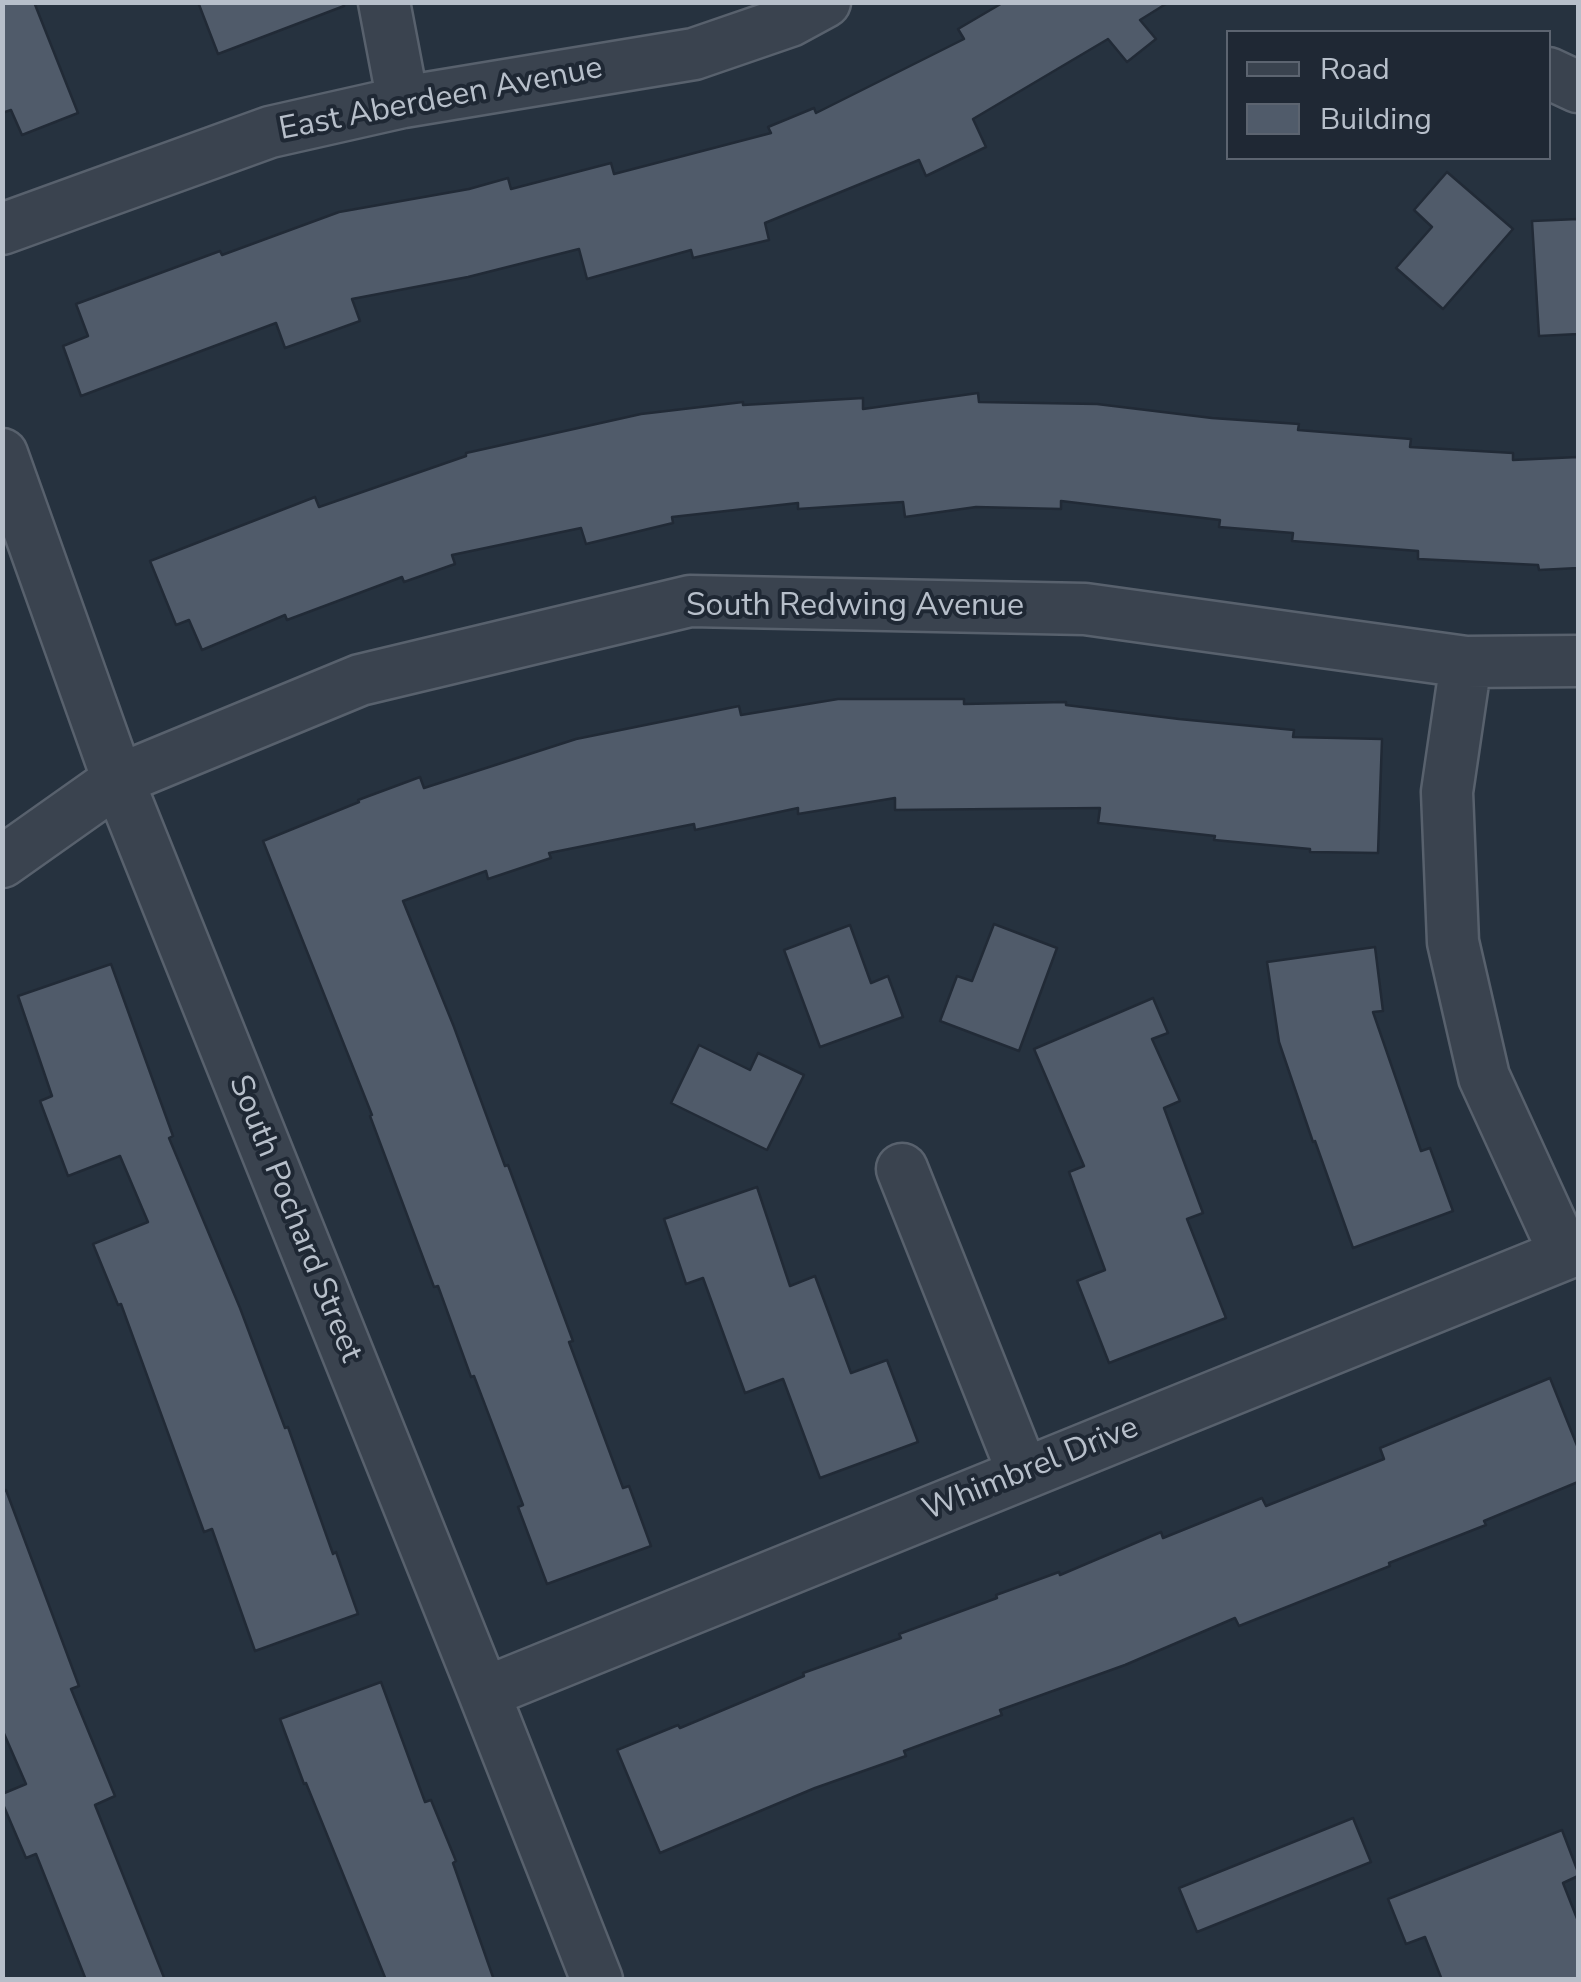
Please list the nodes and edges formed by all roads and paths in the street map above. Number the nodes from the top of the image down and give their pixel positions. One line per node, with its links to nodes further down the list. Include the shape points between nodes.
1 (384, 2): 5 (street)
2 (825, 2): 5 (street, East Aberdeen Avenue, via 694,54)
3 (1551, 74): 4 (street)
4 (1578, 87)
5 (403, 102): 6 (street, East Aberdeen Avenue, via 270,132)
6 (2, 229)
7 (2, 454): 10 (street, South Pochard Street)
8 (1578, 661): 9 (street, South Redwing Avenue)
9 (1466, 662): 10 (street, South Redwing Avenue, via 1085,609 690,602 360,680); 13 (street, via 1447,792 1453,942 1484,1076)
10 (118, 780): 11 (street, South Redwing Avenue); 15 (street, South Pochard Street)
11 (2, 862)
12 (902, 1169): 14 (street)
13 (1572, 1251): 14 (street, Whimbrel Drive)
14 (1022, 1472): 15 (street, Whimbrel Drive)
15 (484, 1693): 16 (street, South Pochard Street)
16 (596, 1980)

